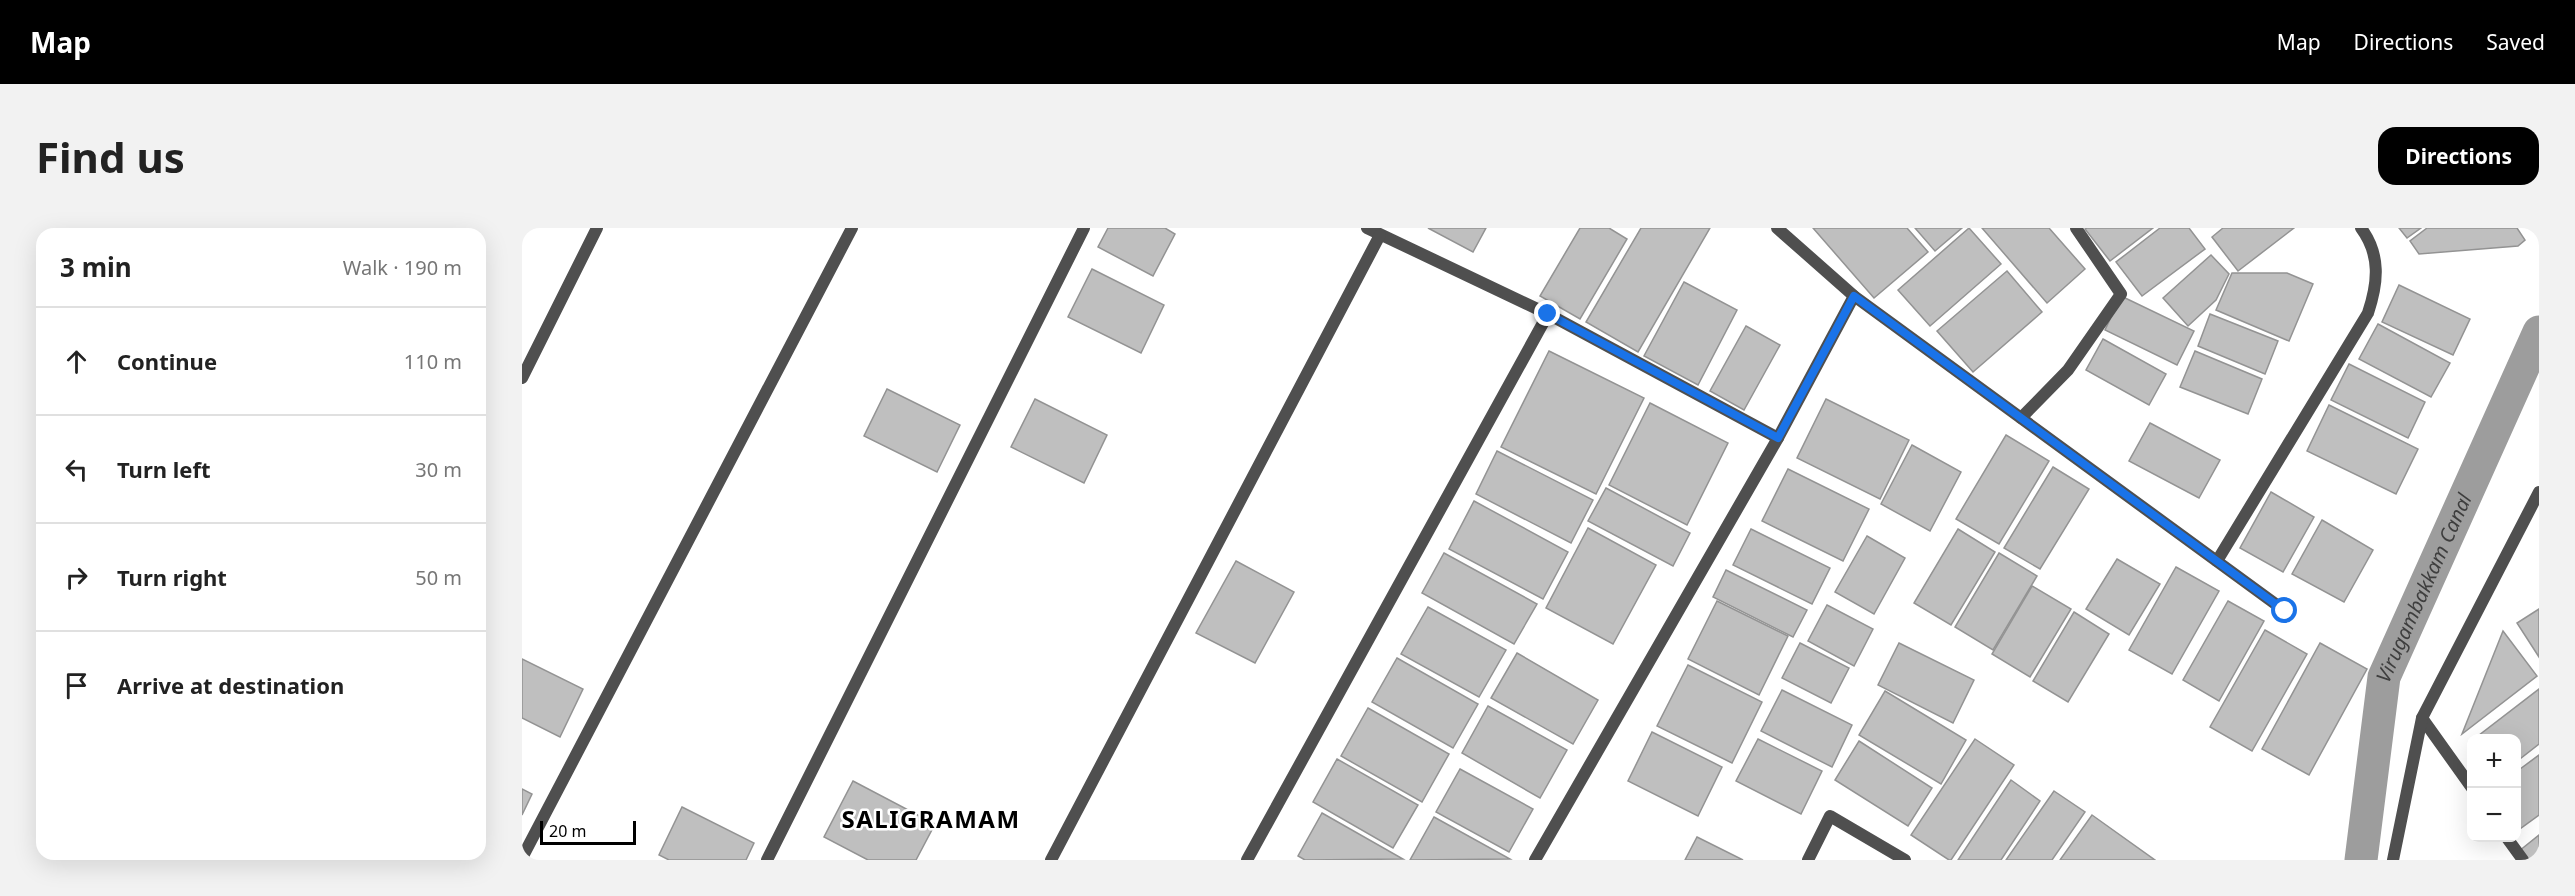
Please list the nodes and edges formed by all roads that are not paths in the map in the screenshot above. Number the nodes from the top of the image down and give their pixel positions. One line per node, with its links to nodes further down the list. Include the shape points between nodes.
1 (597, 228): 11 (street)
2 (852, 228): 20 (street)
3 (1084, 228): 21 (street)
4 (1366, 228): 8 (street)
5 (1777, 228): 9 (street)
6 (2076, 228): 12 (street, via 2121,294 2068,370)
7 (2361, 228): 15 (street, via 2376,261 2377,287 2368,313)
8 (1380, 235): 10 (street); 22 (street)
9 (1854, 296): 12 (street); 13 (street)
10 (1548, 314): 13 (street); 23 (street)
11 (522, 378)
12 (2021, 417): 15 (street)
13 (1778, 438): 24 (street)
14 (2538, 496): 17 (street)
15 (2217, 561): 16 (street)
16 (2285, 611)
17 (2422, 718): 18 (street); 27 (street)
18 (2467, 781)
19 (2510, 842): 28 (street)
20 (522, 858)
21 (767, 860)
22 (1050, 860)
23 (1247, 860)
24 (1535, 860)
25 (1808, 860): 26 (street, via 1830,816)
26 (1905, 860)
27 (2393, 860)
28 (2523, 860)

